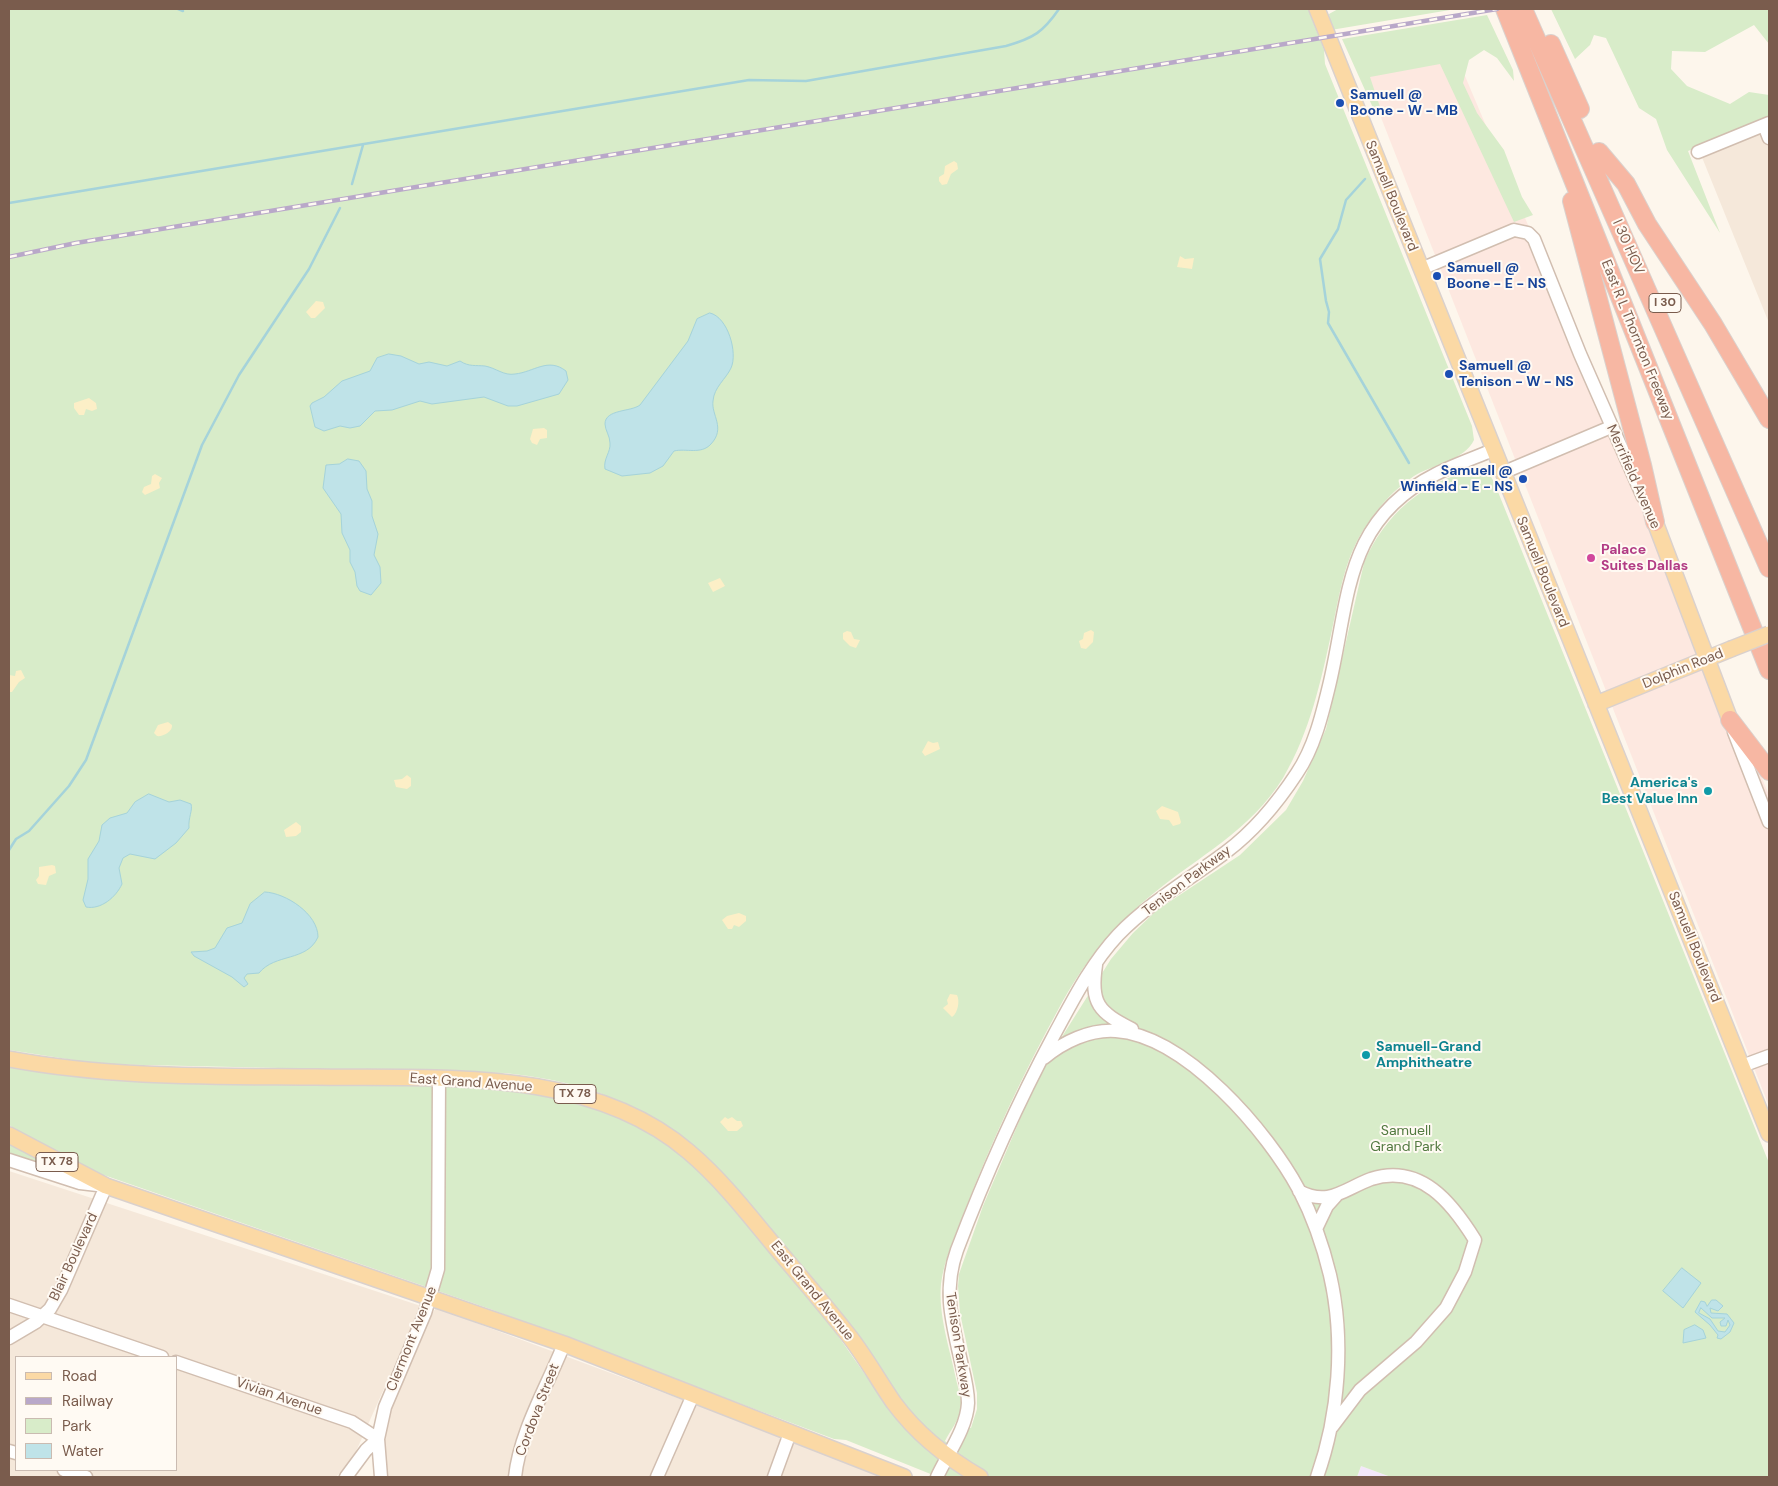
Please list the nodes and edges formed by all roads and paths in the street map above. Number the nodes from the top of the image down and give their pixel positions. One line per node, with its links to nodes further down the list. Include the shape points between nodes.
1 (1317, 9): 11 (main road, Samuell Boulevard)
2 (1505, 9): 7 (highway, East R L Thornton Freeway)
3 (1523, 9): 5 (highway, I 30 HOV)
4 (1536, 9): 5 (highway, I 30)
5 (1555, 68): 9 (highway, I 30); 18 (highway, I 30 HOV)
6 (1767, 124): 8 (street); 10 (street)
7 (1554, 132): 16 (highway); 20 (highway, East R L Thornton Freeway)
8 (1769, 138)
9 (1599, 152): 12 (highway, via 1626,184 1651,232 1713,324); 17 (highway, I 30)
10 (1698, 152)
11 (1421, 269): 13 (street, Merrifield Avenue, via 1514,230 1528,233 1540,248); 14 (main road, Samuell Boulevard)
12 (1769, 419)
13 (1611, 428): 15 (street); 16 (street, Merrifield Avenue)
14 (1493, 450): 15 (main road, Samuell Boulevard); 28 (street, Tenison Parkway, via 1417,485 1399,498 1379,520 1361,547 1354,568 1325,703 1313,741 1299,770 1240,841 1142,913)
15 (1502, 473): 24 (main road, Samuell Boulevard)
16 (1655, 522): 21 (main road, Merrifield Avenue)
17 (1769, 540)
18 (1769, 568)
19 (1769, 634): 21 (main road, Dolphin Road, bridge)
20 (1761, 650): 22 (highway); 23 (highway, East R L Thornton Freeway)
21 (1705, 659): 24 (main road, Dolphin Road); 25 (main road, Merrifield Avenue)
22 (1769, 666)
23 (1769, 670)
24 (1596, 704): 33 (main road, Samuell Boulevard)
25 (1730, 720): 26 (highway); 27 (street, Merrifield Avenue)
26 (1769, 771)
27 (1769, 822)
28 (1096, 962): 29 (street, via 1094,987 1101,1009); 32 (street, Tenison Parkway)
29 (1148, 1038): 32 (street, via 1117,1031 1089,1034 1064,1044); 39 (street, via 1184,1061 1236,1104 1263,1135)
30 (1769, 1056): 33 (street)
31 (9, 1059): 34 (main road, East Grand Avenue / TX 78, via 124,1074)
32 (1040, 1061): 55 (street, Tenison Parkway, via 973,1211 950,1277 950,1312 968,1406)
33 (1742, 1066): 35 (main road, Samuell Boulevard)
34 (439, 1079): 42 (street, Clermont Avenue, via 440,1261); 55 (main road, East Grand Avenue / TX 78, via 507,1083 574,1093 610,1106 688,1151 734,1197 848,1334 896,1406)
35 (1769, 1134)
36 (9, 1135): 38 (main road, TX 78)
37 (9, 1160): 38 (street, via 80,1183)
38 (106, 1186): 42 (main road, TX 78); 44 (street, Blair Boulevard, via 62,1290)
39 (1299, 1191): 40 (street, via 1310,1197); 41 (street)
40 (1336, 1196): 41 (street, via 1327,1206); 50 (street, via 1384,1176 1401,1175 1430,1186 1450,1203 1475,1240 1446,1308 1416,1342)
41 (1316, 1229): 49 (street, via 1333,1298)
42 (430, 1299): 46 (main road, TX 78); 54 (street, Clermont Avenue, via 385,1408)
43 (9, 1305): 44 (street)
44 (43, 1316): 45 (street, Blair Boulevard); 47 (street)
45 (9, 1338)
46 (564, 1344): 51 (main road, TX 78); 61 (street, Cordova Street, via 530,1422)
47 (159, 1356)
48 (178, 1363): 54 (street, Vivian Avenue, via 352,1422)
49 (1337, 1380): 50 (street, via 1345,1388); 52 (street)
50 (1360, 1390): 52 (street)
51 (693, 1395): 53 (main road, TX 78); 62 (street)
52 (1330, 1430): 67 (street)
53 (790, 1433): 63 (street); 64 (main road, TX 78)
54 (378, 1438): 56 (street); 60 (street, Clermont Avenue)
55 (946, 1457): 65 (street, Tenison Parkway); 66 (main road, East Grand Avenue / TX 78)
56 (356, 1464): 59 (street); 60 (street, via 368,1465)
57 (67, 1471): 58 (street)
58 (86, 1477)
59 (346, 1477)
60 (381, 1477)
61 (515, 1477)
62 (657, 1477)
63 (774, 1477)
64 (904, 1477)
65 (937, 1477)
66 (980, 1477)
67 (1317, 1477)

